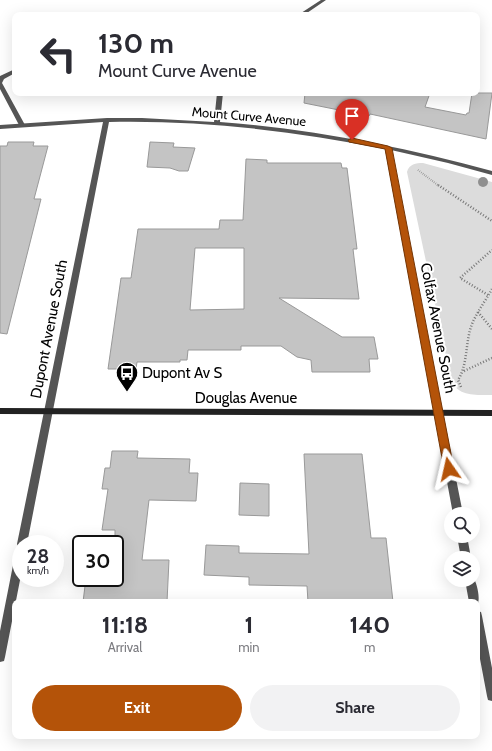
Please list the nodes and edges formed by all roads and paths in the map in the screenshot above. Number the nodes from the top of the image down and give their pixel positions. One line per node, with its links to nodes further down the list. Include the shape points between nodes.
1 (324, 0): 2 (street)
2 (306, 12)
3 (12, 72): 4 (street, via 1,78)
4 (0, 83): 8 (street)
5 (220, 96): 7 (street)
6 (106, 121): 7 (street, Mount Curve Avenue); 8 (street, Mount Curve Avenue); 23 (street, Dupont Avenue South)
7 (217, 124): 10 (street, Mount Curve Avenue, via 275,128)
8 (22, 125): 9 (street, Mount Curve Avenue)
9 (0, 127)
10 (388, 148): 12 (street, Mount Curve Avenue); 24 (street, Colfax Avenue South)
11 (416, 169): 13 (path)
12 (492, 173)
13 (492, 221)
14 (492, 250): 16 (path, via 460,278)
15 (492, 289): 16 (path)
16 (488, 295): 17 (path)
17 (478, 312): 18 (path); 20 (path, via 472,324 464,358)
18 (492, 330)
19 (492, 358): 20 (path)
20 (464, 371): 21 (path, via 458,380)
21 (461, 387)
22 (0, 411): 23 (street, Douglas Avenue)
23 (49, 411): 24 (street, Douglas Avenue); 27 (street, Dupont Avenue South)
24 (438, 412): 25 (street, Douglas Avenue); 26 (street, Colfax Avenue South)
25 (492, 413)
26 (457, 507)
27 (24, 535)
28 (14, 587): 32 (street)
29 (471, 587): 30 (street)
30 (473, 599)
31 (480, 632): 33 (street)
32 (0, 657)
33 (492, 696)

